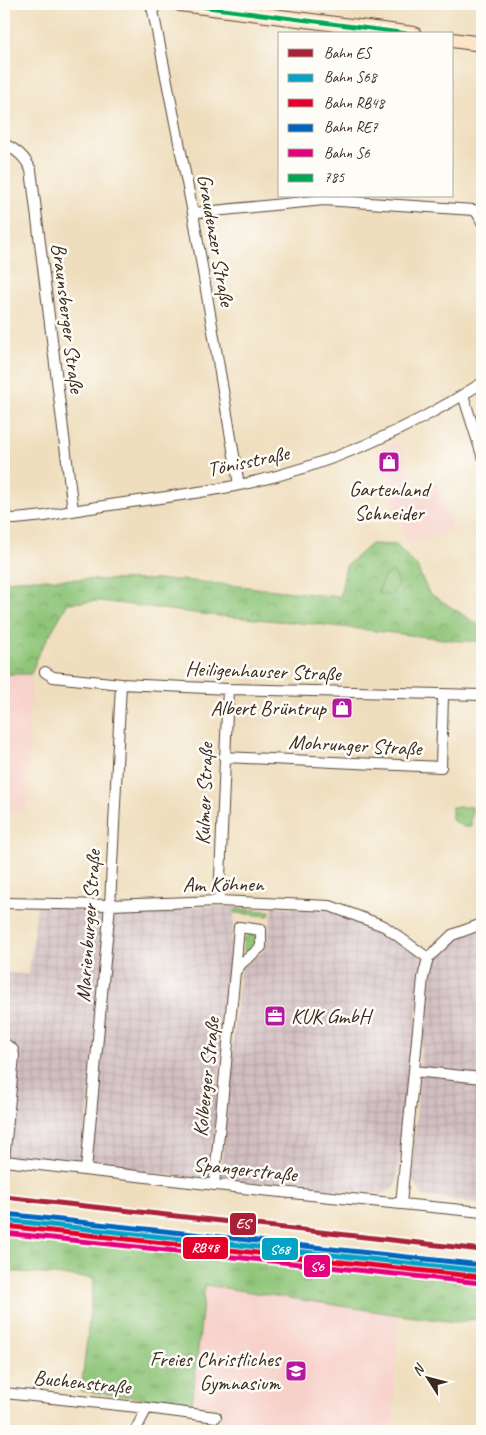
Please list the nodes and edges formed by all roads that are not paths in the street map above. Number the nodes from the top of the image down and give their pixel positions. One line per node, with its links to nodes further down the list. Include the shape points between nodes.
1 (150, 4): 7 (street, Graudenzer Straße)
2 (180, 4): 3 (main road)
3 (398, 32)
4 (454, 40): 5 (main road)
5 (482, 44)
6 (4, 144): 13 (street, Braunsberger Straße, via 26,159 31,170)
7 (193, 212): 8 (street, via 324,200 474,210); 12 (street, Graudenzer Straße)
8 (482, 222)
9 (482, 383): 10 (street, Tönisstraße)
10 (463, 395): 11 (street); 12 (street, Tönisstraße, via 376,441 306,468)
11 (482, 455)
12 (239, 485): 13 (street, Tönisstraße)
13 (73, 510): 14 (street, Tönisstraße)
14 (4, 518)
15 (45, 672): 16 (street, Heiligenhauser Straße, via 53,677)
16 (122, 684): 17 (street, Heiligenhauser Straße); 23 (street, Marienburger Straße)
17 (228, 689): 18 (street, Heiligenhauser Straße); 20 (street, Kulmer Straße)
18 (443, 695): 19 (street, Heiligenhauser Straße); 20 (street, Mohrunger Straße, via 441,767)
19 (482, 695)
20 (224, 758): 21 (street, Kulmer Straße)
21 (219, 901): 23 (street, Am Köhnen); 25 (street, Am Köhnen, via 330,906 384,926)
22 (4, 903): 23 (street, Am Köhnen)
23 (110, 905): 31 (street, Marienburger Straße)
24 (482, 924): 25 (street, via 452,936)
25 (428, 958): 28 (street, via 423,978)
26 (235, 972): 32 (street, Kolberger Straße)
27 (4, 1043): 30 (street, Spangerstraße, via 13,1050 14,1056)
28 (414, 1071): 29 (street); 33 (street)
29 (482, 1078)
30 (4, 1161): 31 (street, Spangerstraße)
31 (86, 1170): 32 (street, Spangerstraße)
32 (214, 1185): 33 (street, Spangerstraße)
33 (401, 1204): 34 (street, Spangerstraße)
34 (482, 1212)
35 (4, 1392): 36 (street, Buchenstraße)
36 (147, 1408): 37 (street, Buchenstraße); 38 (street)
37 (216, 1417)
38 (135, 1431)

